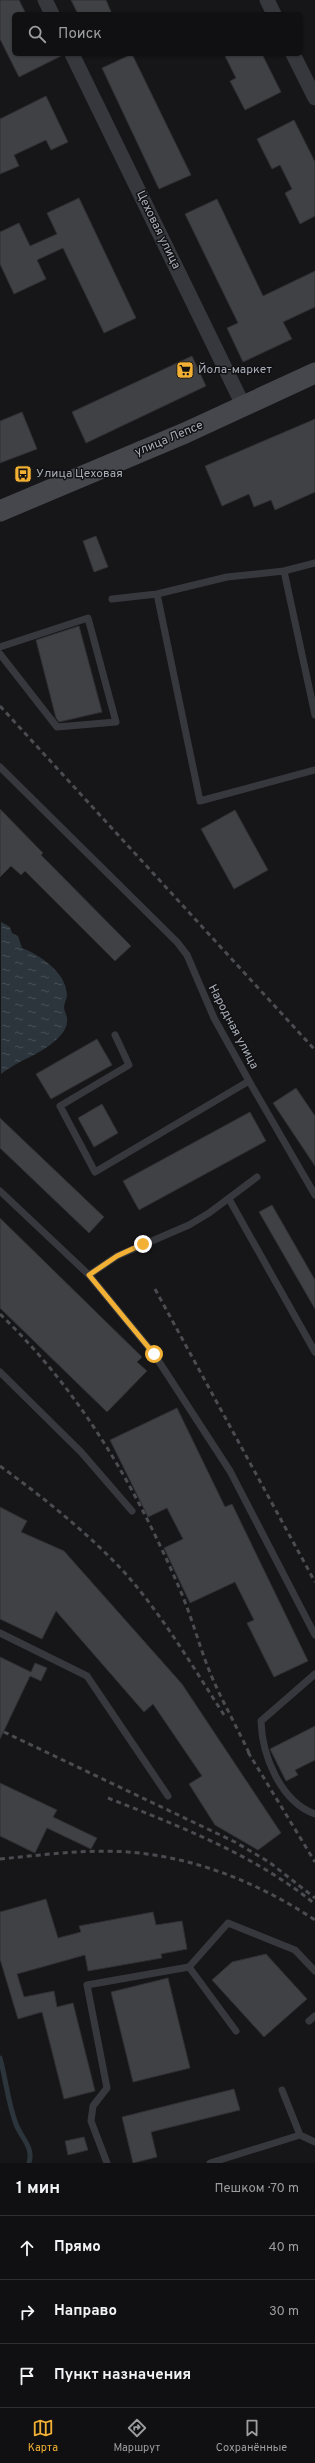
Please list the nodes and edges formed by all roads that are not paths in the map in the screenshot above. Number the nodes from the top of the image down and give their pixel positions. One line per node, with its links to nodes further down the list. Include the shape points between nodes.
1 (45, 0): 3 (street)
2 (267, 0): 4 (street)
3 (51, 12)
4 (273, 12)
5 (73, 56): 9 (street, Цеховая улица)
6 (294, 56): 7 (street)
7 (315, 98)
8 (315, 373): 9 (main road, улица Лепсе)
9 (244, 407): 10 (main road, улица Лепсе)
10 (0, 511)
11 (315, 563): 12 (lane)
12 (284, 571): 13 (lane, via 227,577); 17 (lane)
13 (157, 594): 14 (lane); 19 (lane, via 200,801)
14 (112, 599)
15 (0, 647): 16 (lane, via 88,618 116,722 57,727)
16 (0, 654)
17 (315, 715)
18 (0, 767): 21 (lane, Народная улица, via 177,942 186,955 214,1018)
19 (315, 770)
20 (114, 1035): 21 (lane, Народная улица, via 129,1065 60,1106 95,1172)
21 (249, 1081): 24 (lane)
22 (257, 1177): 25 (lane)
23 (0, 1191): 26 (lane)
24 (315, 1195)
25 (229, 1199): 26 (lane, via 189,1225 117,1256); 27 (lane)
26 (89, 1275): 31 (lane, via 154,1354 230,1471)
27 (315, 1352)
28 (0, 1372): 29 (lane, via 81,1452)
29 (132, 1511)
30 (0, 1633): 33 (lane, via 87,1676)
31 (315, 1635)
32 (315, 1674): 34 (lane, via 261,1721 261,1734 268,1757 285,1791 299,1807)
33 (168, 1796)
34 (315, 1814)
35 (189, 1967): 36 (lane, via 228,1923 295,1950); 39 (lane); 43 (lane, via 87,1985 107,2088 93,2106 91,2121)
36 (315, 1971)
37 (315, 2016): 38 (lane)
38 (309, 2021)
39 (236, 2031)
40 (282, 2090): 41 (lane)
41 (300, 2136): 42 (lane); 44 (lane)
42 (315, 2142)
43 (107, 2163)
44 (210, 2163)

